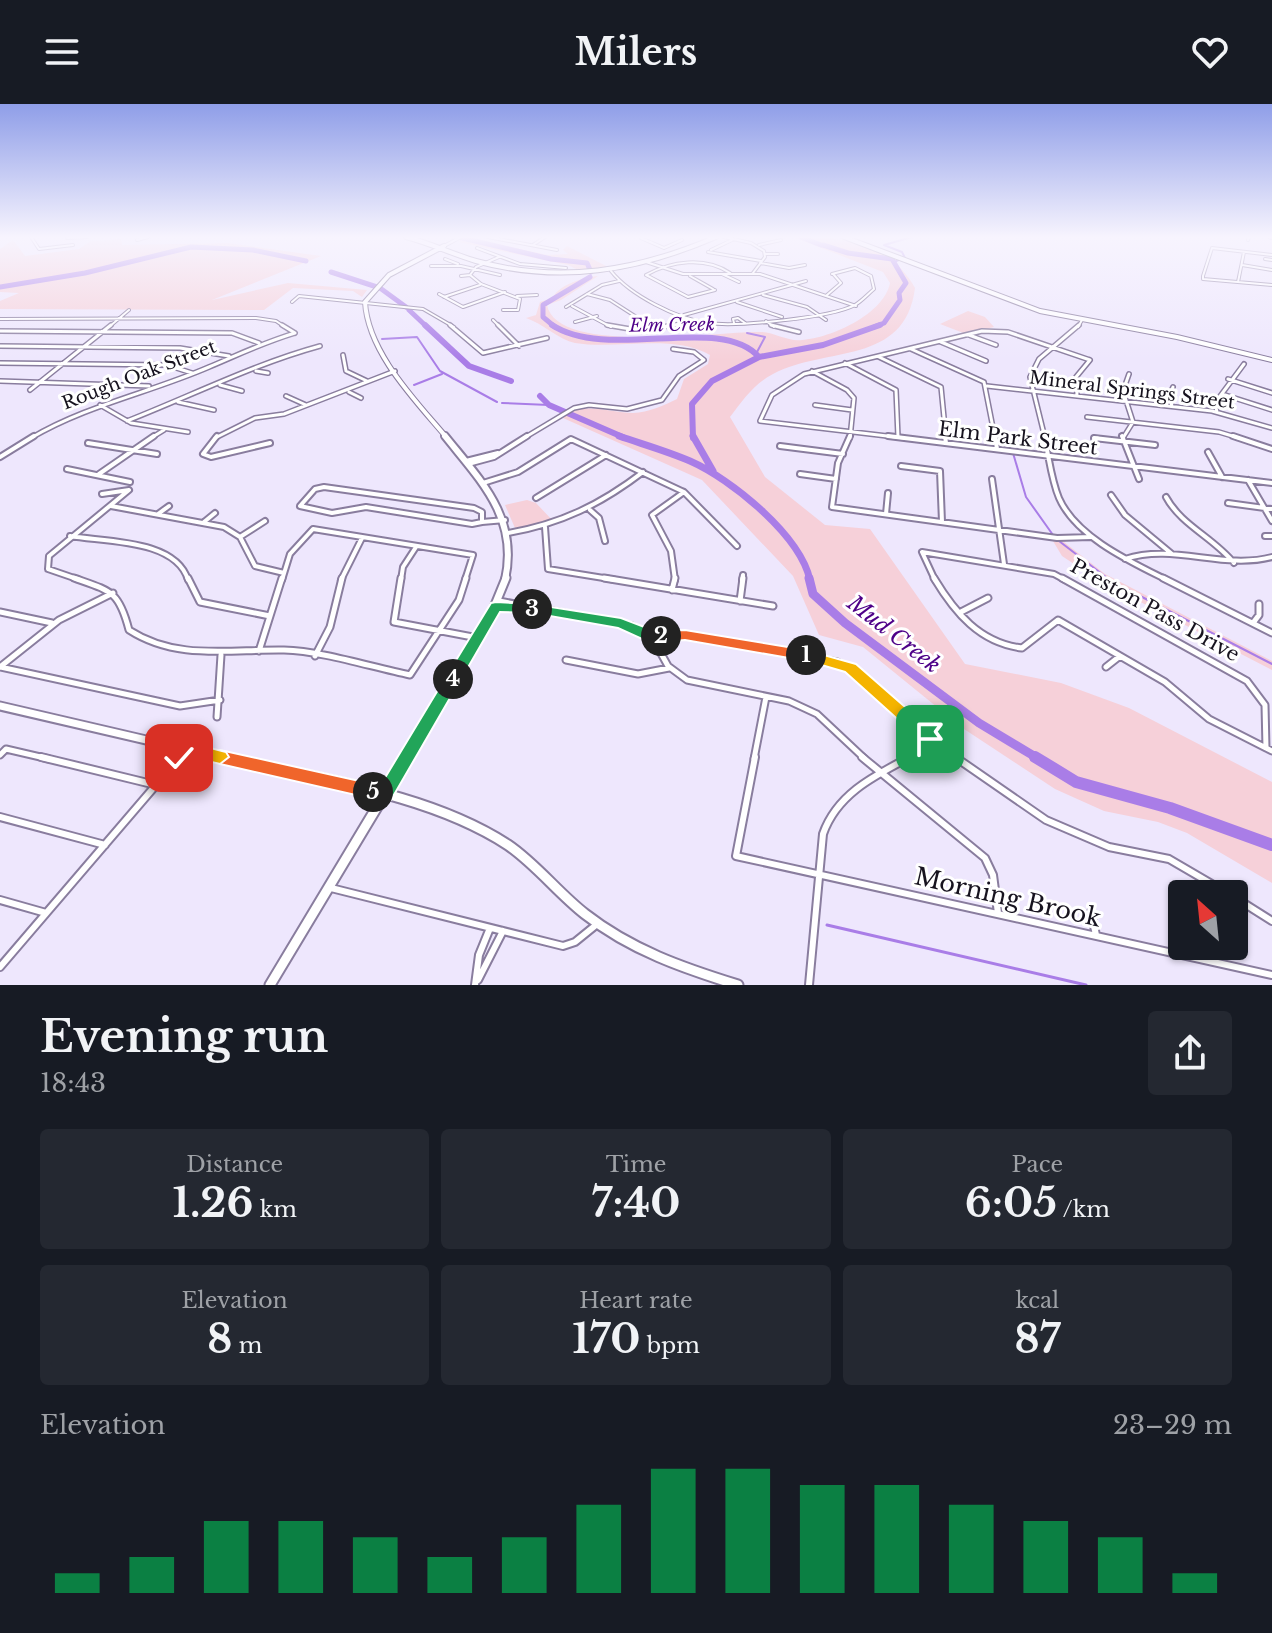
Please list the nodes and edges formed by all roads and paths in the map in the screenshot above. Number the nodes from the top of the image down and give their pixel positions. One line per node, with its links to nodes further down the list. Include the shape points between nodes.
1 (389, 278): 29 (main road)
2 (473, 278): 16 (street)
3 (651, 278): 4 (street, via 688,297 715,290)
4 (695, 278)
5 (731, 278): 14 (street)
6 (768, 278): 18 (street)
7 (836, 278): 24 (street, via 841,283)
8 (871, 278): 31 (street, via 871,292)
9 (952, 278): 44 (main road, via 1025,306)
10 (1203, 278): 15 (street)
11 (1239, 278): 15 (street)
12 (619, 279): 21 (street); 38 (street)
13 (806, 281): 18 (street)
14 (739, 282)
15 (1238, 282): 17 (street)
16 (480, 285): 19 (street); 26 (street)
17 (1272, 285)
18 (791, 286): 22 (street); 24 (street)
19 (508, 291): 25 (street); 26 (street, via 463,307)
20 (439, 294): 26 (street)
21 (587, 294): 30 (street); 47 (street, via 610,300)
22 (761, 294): 27 (street); 35 (street)
23 (537, 295): 25 (street)
24 (827, 295): 31 (street)
25 (517, 296): 34 (street, via 518,310)
26 (444, 297)
27 (735, 301): 38 (street); 40 (street)
28 (292, 302): 29 (street, via 299,296)
29 (365, 304): 61 (street, via 423,309 453,326 482,353); 75 (main road, via 365,320)
30 (572, 306): 32 (street); 37 (street)
31 (856, 306): 35 (street)
32 (566, 307)
33 (129, 310): 36 (street)
34 (503, 310)
35 (818, 314): 40 (street); 43 (street)
36 (121, 316): 39 (street); 51 (street); 56 (street, Rough Oak Street, via 261,318 295,333)
37 (597, 316): 46 (street); 48 (street)
38 (682, 316): 42 (street)
39 (2, 318)
40 (784, 318): 45 (street)
41 (493, 320): 61 (street)
42 (692, 320): 45 (street, via 705,327 734,324 736,318 745,323); 47 (street)
43 (826, 320)
44 (1082, 320): 62 (street, via 1074,335); 68 (main road)
45 (766, 321): 52 (street)
46 (575, 322)
47 (653, 327): 48 (street)
48 (616, 328): 49 (street)
49 (609, 329)
50 (0, 331): 51 (street)
51 (103, 331): 56 (street, via 236,333); 59 (street)
52 (799, 332)
53 (969, 335): 55 (street); 57 (street); 62 (street, via 1000,331)
54 (547, 338): 61 (street)
55 (941, 342): 64 (street); 69 (street)
56 (260, 343): 66 (street, Rough Oak Street)
57 (996, 345)
58 (0, 346): 59 (street)
59 (84, 346): 66 (street, via 186,348); 71 (street)
60 (320, 346): 74 (street)
61 (519, 346)
62 (1052, 347): 91 (street, via 1031,369); 95 (street, via 1090,360 1076,377)
63 (673, 349): 131 (street, via 694,352 704,360 679,376 662,400 627,409 574,408 501,452)
64 (911, 349): 67 (street); 85 (street)
65 (343, 355): 83 (street, via 346,371)
66 (230, 356): 77 (street, Rough Oak Street)
67 (879, 356): 72 (street); 119 (street, via 941,387)
68 (1272, 360)
69 (986, 361)
70 (0, 363): 71 (street)
71 (63, 363): 77 (street, via 171,365); 82 (street)
72 (845, 363): 76 (street); 114 (street, via 896,390)
73 (1244, 364): 80 (street)
74 (254, 371): 78 (street); 84 (street)
75 (395, 371): 83 (street); 131 (main road)
76 (812, 371): 104 (street, via 851,393); 113 (street, Elm Park Street, via 778,389 760,421)
77 (192, 373): 86 (street, Rough Oak Street)
78 (268, 373)
79 (1129, 374): 98 (street, via 1122,387)
80 (1228, 379): 92 (street); 93 (street)
81 (0, 381): 82 (street)
82 (41, 381): 86 (street); 88 (street)
83 (367, 381): 90 (street)
84 (220, 385): 89 (street); 97 (street)
85 (987, 386): 91 (street, Mineral Springs Street); 122 (street)
86 (151, 387): 99 (street, Rough Oak Street)
87 (1173, 387): 102 (street)
88 (30, 390)
89 (242, 391)
90 (347, 391): 96 (street); 100 (street)
91 (1032, 391): 95 (street, Mineral Springs Street); 129 (street)
92 (1272, 393)
93 (1222, 394): 105 (street); 106 (street, via 1215,403)
94 (286, 396): 100 (street)
95 (1078, 396): 98 (street, Mineral Springs Street)
96 (361, 398)
97 (175, 401): 103 (street); 108 (street)
98 (1125, 401): 102 (street, Mineral Springs Street); 109 (street)
99 (100, 405): 108 (street); 130 (street, Rough Oak Street, via 53,423)
100 (306, 405): 118 (street, via 255,418 216,437 203,454 211,457)
101 (815, 405): 104 (street)
102 (1172, 406): 106 (street, Mineral Springs Street)
103 (214, 410)
104 (852, 410): 113 (street)
105 (1272, 410)
106 (1217, 412): 110 (street, Mineral Springs Street)
107 (1087, 417): 109 (street)
108 (127, 421): 111 (street)
109 (1133, 422): 116 (street, via 1123,433); 123 (street, via 1219,432)
110 (1272, 428)
111 (166, 429): 112 (street); 124 (street)
112 (188, 432)
113 (850, 432): 114 (street, Elm Park Street); 127 (street)
114 (898, 437): 119 (street, Elm Park Street)
115 (1094, 438): 116 (street)
116 (1124, 442): 120 (street); 133 (street)
117 (88, 443): 124 (street)
118 (270, 443)
119 (946, 443): 122 (street, Elm Park Street)
120 (1155, 445)
121 (780, 446): 127 (street)
122 (997, 449): 129 (street, Elm Park Street)
123 (1272, 449)
124 (134, 450): 126 (street); 136 (street)
125 (1208, 452): 138 (street)
126 (157, 454)
127 (843, 454): 139 (street)
128 (606, 455): 135 (street); 144 (street, via 571,439 527,467); 151 (street)
129 (1047, 456): 133 (street, Elm Park Street); 175 (street, via 1063,506)
130 (0, 457)
131 (467, 463): 144 (main road)
132 (901, 466): 166 (street, via 940,471)
133 (1133, 466): 138 (street, Elm Park Street); 141 (street)
134 (67, 469): 136 (street)
135 (643, 472): 146 (street); 157 (street)
136 (99, 474): 143 (street)
137 (800, 474): 139 (street)
138 (1222, 477): 142 (street, Elm Park Street)
139 (836, 479): 160 (street, via 832,507)
140 (992, 479): 168 (street)
141 (1139, 479)
142 (1248, 480): 145 (street, Elm Park Street); 155 (street)
143 (130, 482)
144 (483, 483): 161 (main road)
145 (1272, 483)
146 (684, 492): 178 (street); 186 (street, via 652,515 676,565)
147 (888, 493): 160 (street)
148 (102, 494): 153 (street, via 129,490)
149 (1111, 495): 179 (street, via 1128,519)
150 (1166, 497): 182 (street, via 1174,512 1216,541)
151 (536, 498)
152 (1228, 503): 155 (street)
153 (111, 506): 159 (street); 170 (street)
154 (169, 506): 159 (street)
155 (1264, 508): 156 (street); 163 (street)
156 (1272, 509)
157 (590, 510): 167 (street); 176 (street, via 598,516)
158 (215, 513): 164 (street)
159 (158, 514): 164 (street)
160 (886, 514): 166 (street)
161 (505, 520): 165 (street); 169 (main road)
162 (265, 521): 173 (street)
163 (1272, 521)
164 (204, 522): 173 (street)
165 (482, 522): 165 (street, via 465,524 366,507 332,513 300,506 320,488 474,508 482,512)
166 (942, 522): 168 (street)
167 (545, 527): 169 (street); 186 (street, via 548,569)
168 (999, 530): 175 (street); 183 (street)
169 (508, 533): 190 (main road, via 510,566)
170 (70, 536): 187 (street, via 50,553 47,562 53,573); 195 (street, via 166,554 183,566 200,602)
171 (1265, 536): 172 (street)
172 (1272, 536)
173 (240, 537): 184 (street, via 255,566)
174 (362, 537): 177 (street); 184 (street, via 313,529 292,552); 204 (street, via 346,559 328,635)
175 (1091, 537): 181 (street)
176 (605, 541)
177 (416, 546): 198 (street, via 403,567 394,622); 198 (street, via 473,555 465,586)
178 (737, 546)
179 (1172, 554): 181 (street, via 1148,552); 182 (street)
180 (1272, 557): 182 (street)
181 (1125, 559): 197 (street)
182 (1234, 563)
183 (1004, 564): 194 (street, Preston Pass Drive, via 922,552 925,565); 216 (street, Preston Pass Drive, via 1062,577 1258,687 1269,703)
184 (284, 573): 195 (street)
185 (743, 575): 189 (street)
186 (672, 590): 189 (street)
187 (113, 593): 196 (street); 203 (street, via 129,630 139,639)
188 (988, 598): 194 (street)
189 (740, 601): 192 (street)
190 (497, 604): 200 (main road); 201 (street, via 626,624)
191 (1259, 604): 197 (street)
192 (773, 606)
193 (0, 612): 196 (street)
194 (961, 612): 205 (street, via 981,634 1009,646 1022,648 1058,620)
195 (270, 616): 202 (street)
196 (54, 623): 207 (street)
197 (1253, 623): 199 (street)
198 (440, 630): 200 (street); 204 (street, via 410,675)
199 (1272, 633)
200 (478, 638): 220 (main road)
201 (653, 639): 209 (street); 214 (street, via 685,635 837,662 858,674)
202 (259, 651): 203 (street); 204 (street)
203 (221, 655): 211 (street)
204 (315, 656)
205 (1120, 656): 208 (street); 216 (street, via 1165,682 1209,719)
206 (566, 660): 209 (street, via 638,674)
207 (0, 667): 211 (street, via 180,706)
208 (1106, 667)
209 (669, 668): 210 (street, via 695,684)
210 (766, 697): 218 (street, via 817,714); 223 (street, Morning Brook, via 736,856)
211 (220, 700): 213 (street)
212 (0, 706): 215 (main road)
213 (217, 717)
214 (936, 744): 218 (street); 224 (street, via 1061,828 1109,847 1169,859)
215 (187, 749): 219 (street); 220 (main road)
216 (1269, 750)
217 (0, 755): 219 (street, via 6,749)
218 (881, 775): 223 (street, via 833,807 824,826); 230 (street, via 985,858)
219 (156, 785): 222 (street)
220 (384, 794): 225 (main road); 232 (main road, via 440,809 498,839)
221 (0, 817): 222 (street)
222 (105, 845): 229 (street)
223 (819, 874): 230 (street, Morning Brook); 241 (street)
224 (1206, 880)
225 (329, 887): 233 (street); 239 (main road)
226 (0, 900): 229 (street)
227 (1248, 905): 231 (street)
228 (1091, 912): 235 (street)
229 (46, 913): 236 (street)
230 (998, 913): 235 (street, Morning Brook)
231 (1272, 921)
232 (598, 923): 234 (street, via 563,946); 240 (main road, via 670,964)
233 (490, 928): 234 (street); 238 (street)
234 (503, 931): 238 (street)
235 (1096, 935): 237 (street, Morning Brook)
236 (0, 967)
237 (1272, 975)
238 (476, 983)
239 (270, 985)
240 (738, 985)
241 (809, 985)

